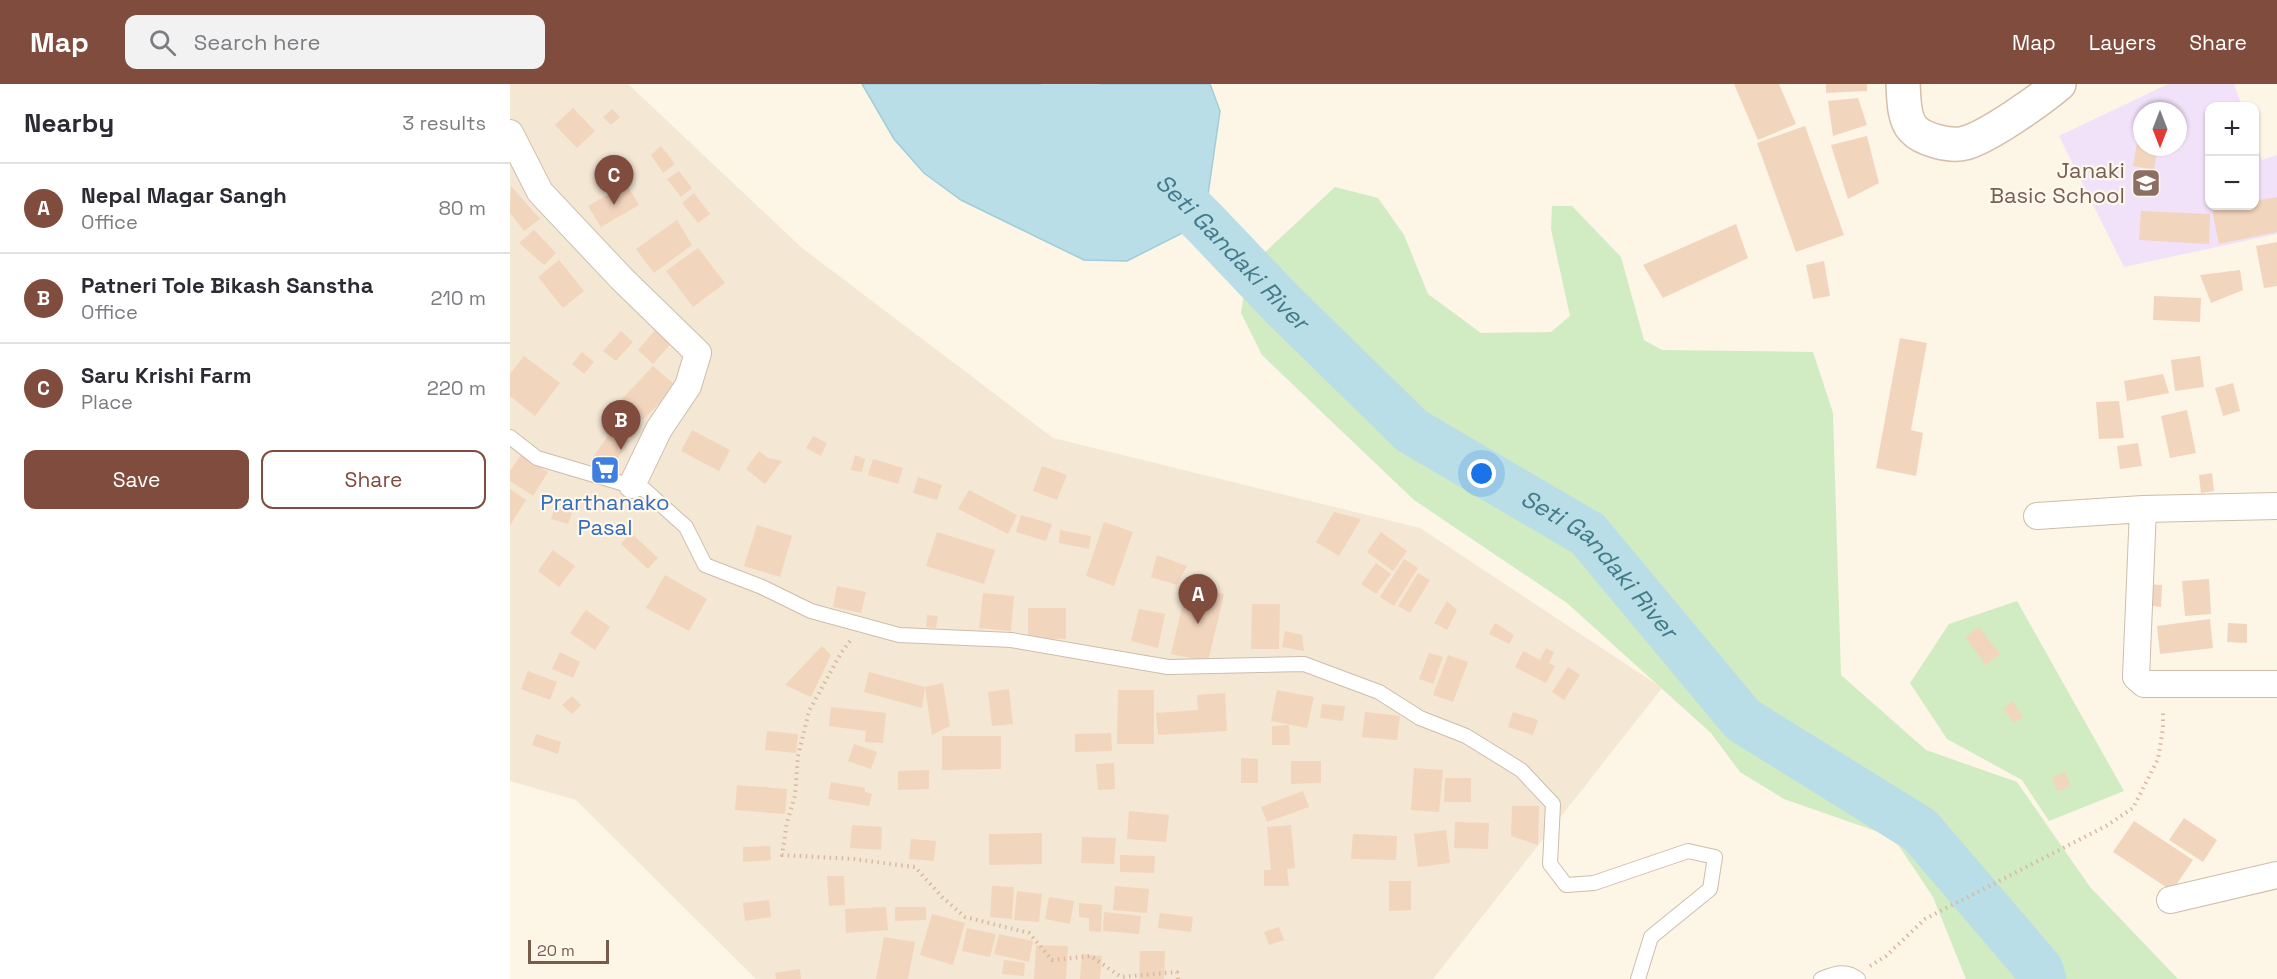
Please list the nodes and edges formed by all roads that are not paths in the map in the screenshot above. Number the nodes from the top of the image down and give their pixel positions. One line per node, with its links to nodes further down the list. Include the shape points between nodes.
1 (1903, 84): 2 (main road, via 1906,113 1913,129 1939,143 1963,144 1986,134)
2 (2059, 84)
3 (510, 133): 5 (street, via 540,192 698,353 688,386 659,429)
4 (510, 437): 5 (lane, via 537,458)
5 (632, 485): 13 (lane, via 645,490 686,527 705,565 811,611 899,635 1011,640 1168,667 1304,664 1379,692 1420,717 1466,736 1521,770 1552,804 1550,864 1566,885 1594,883 1688,850 1714,857 1710,889 1651,938)
6 (2277, 506): 7 (street)
7 (2143, 509): 8 (street); 9 (street, via 2136,677 2144,684 2163,685)
8 (2037, 516)
9 (2277, 684)
10 (2277, 875): 11 (street)
11 (2170, 900)
12 (1856, 977): 14 (lane, via 1838,972)
13 (1638, 979)
14 (1821, 979)

